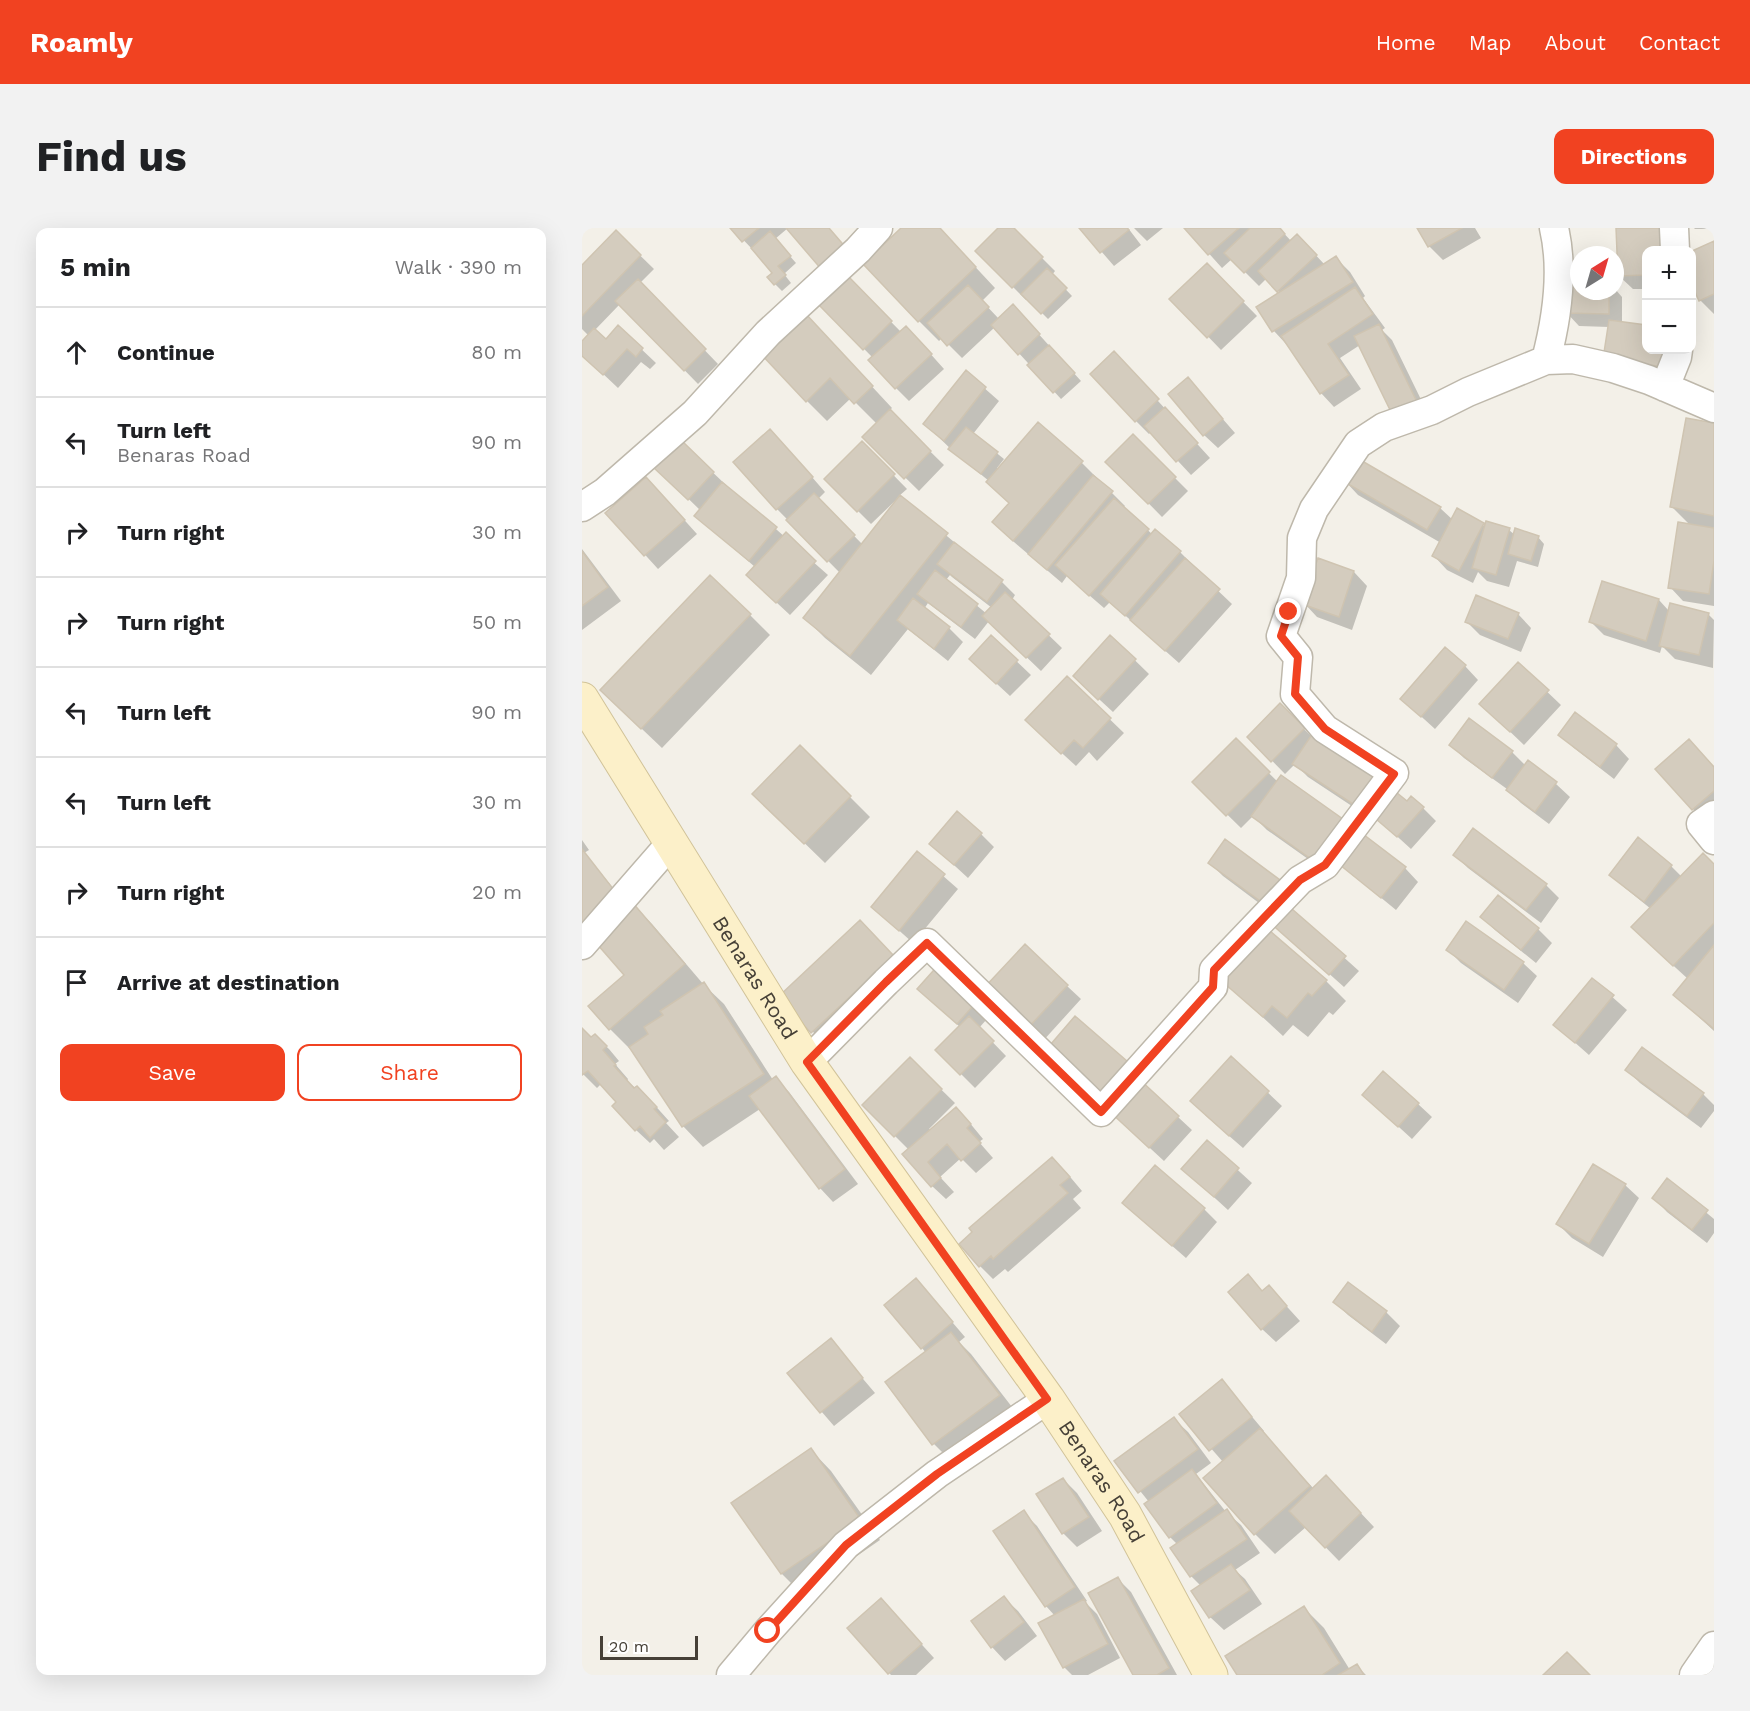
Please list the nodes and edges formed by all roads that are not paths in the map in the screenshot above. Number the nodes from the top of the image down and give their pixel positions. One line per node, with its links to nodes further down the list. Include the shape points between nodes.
1 (878, 228): 9 (street, via 768,333 695,413 605,492)
2 (1554, 228): 6 (street, via 1558,272 1556,322)
3 (1674, 228): 4 (street)
4 (1676, 246)
5 (1677, 354): 7 (street)
6 (1546, 360): 7 (street, via 1573,359); 15 (street, via 1384,427 1358,444 1314,508 1302,538 1300,578 1281,636 1298,657 1295,694 1325,729 1394,774 1325,865 1300,880 1214,970 1213,987 1101,1112 927,943)
7 (1665, 387): 8 (street)
8 (1714, 408)
9 (582, 507)
10 (582, 699): 13 (main road, Benaras Road)
11 (1714, 815): 12 (street, via 1701,824)
12 (1714, 840)
13 (671, 843): 14 (street); 15 (main road, Benaras Road)
14 (582, 945)
15 (807, 1062): 16 (main road, Benaras Road)
16 (1047, 1399): 18 (street, via 937,1474 846,1545); 19 (main road, Benaras Road, via 1125,1515)
17 (1714, 1646): 20 (street)
18 (731, 1675)
19 (1211, 1675)
20 (1694, 1675)

